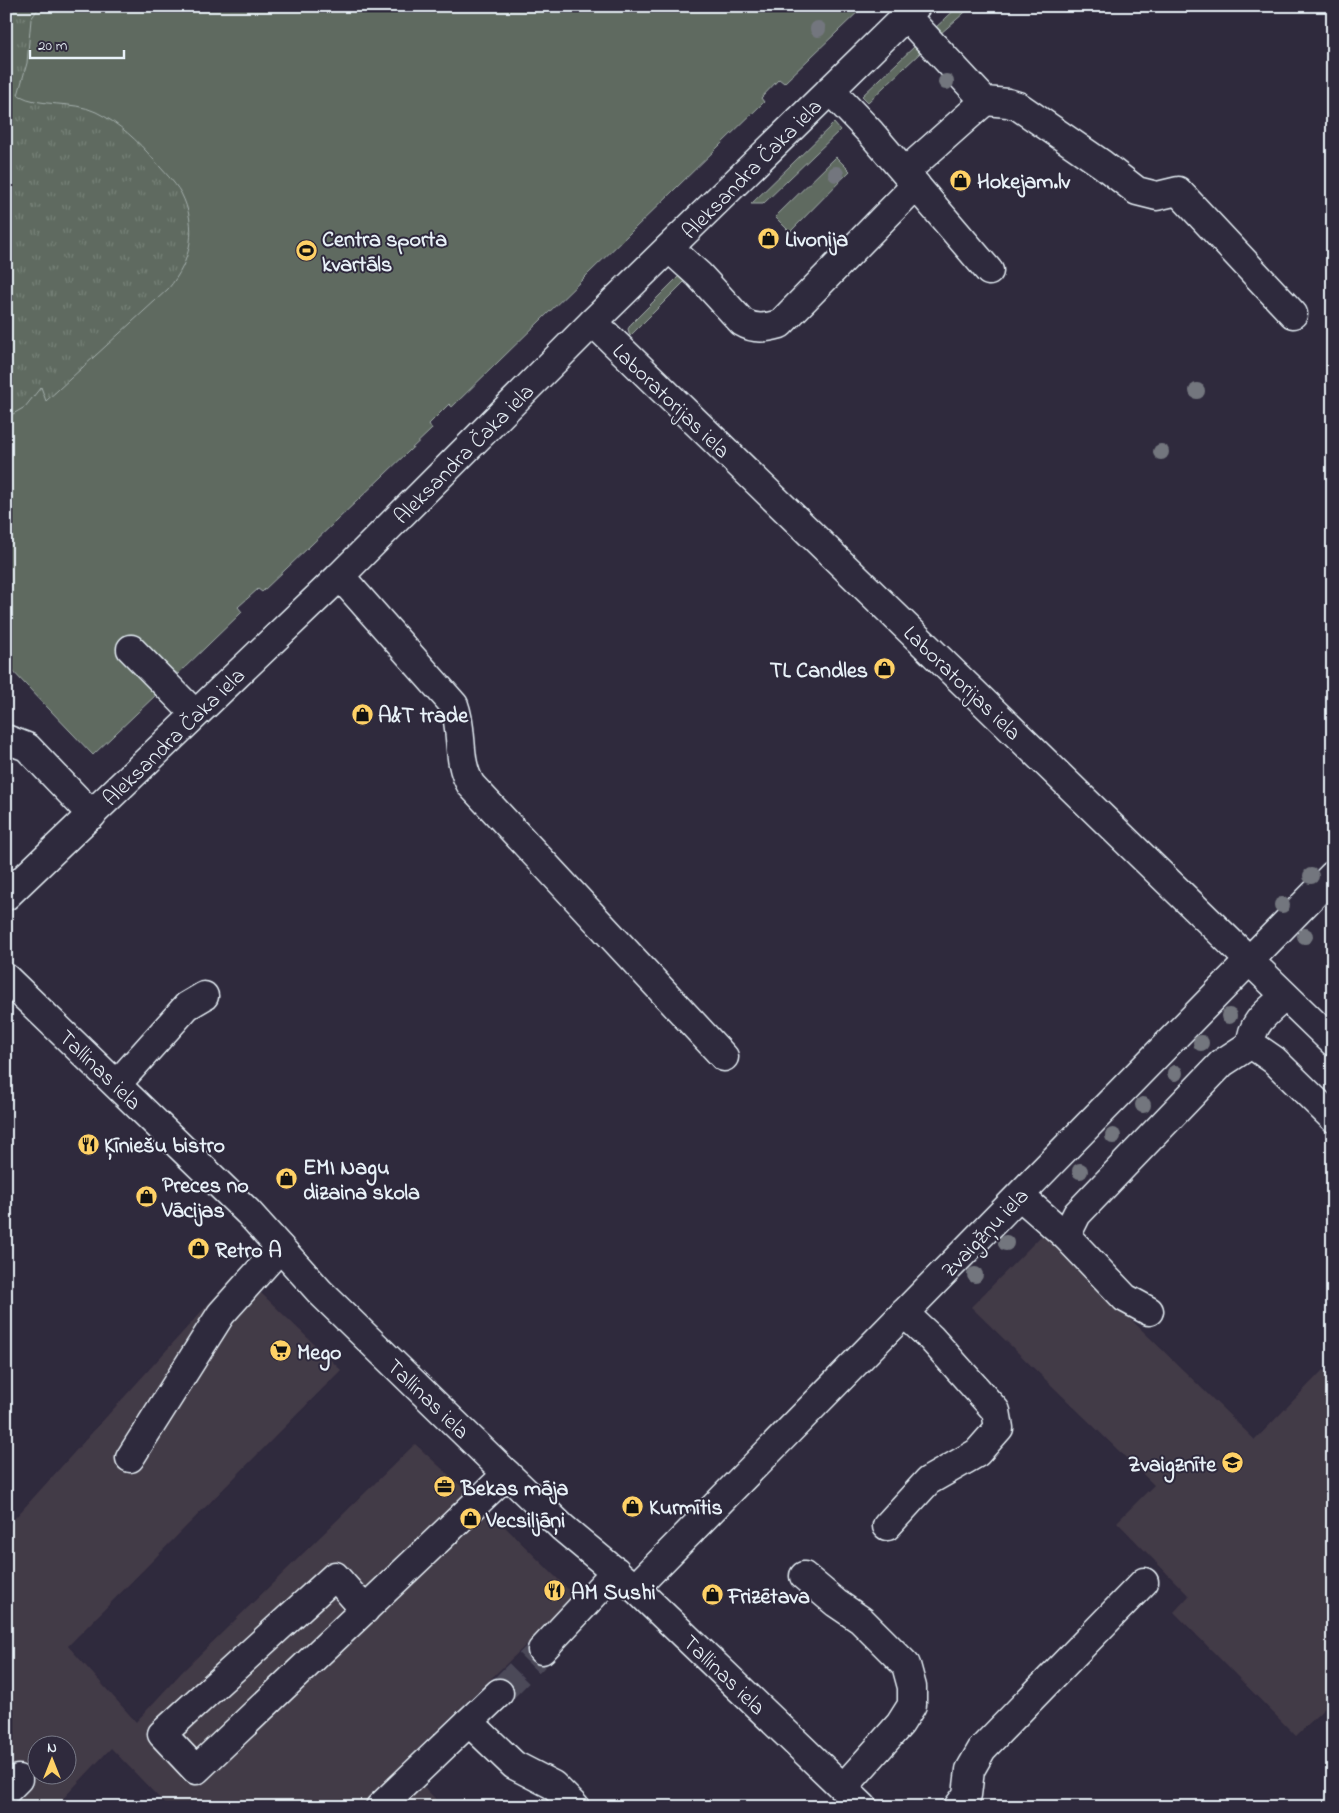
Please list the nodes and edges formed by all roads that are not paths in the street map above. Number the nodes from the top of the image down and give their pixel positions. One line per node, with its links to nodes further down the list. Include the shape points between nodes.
1 (911, 11): 2 (street, Aleksandra Čaka iela); 3 (street)
2 (830, 90): 4 (street); 5 (street, Aleksandra Čaka iela)
3 (985, 100): 4 (street); 7 (street, via 1018,106 1137,191 1157,196 1178,191)
4 (911, 178): 5 (street, via 780,324 770,327 750,327 742,322); 6 (street)
5 (670, 248): 8 (street, Aleksandra Čaka iela)
6 (989, 271)
7 (1293, 314)
8 (592, 322): 9 (street, Aleksandra Čaka iela); 16 (street, Laboratorijas iela)
9 (340, 576): 11 (street, Aleksandra Čaka iela); 22 (street, via 454,705 460,726 464,768 471,785)
10 (131, 648): 11 (street)
11 (195, 714): 13 (street, Aleksandra Čaka iela)
12 (6, 739): 13 (street, via 27,746)
13 (92, 815): 15 (street, Aleksandra Čaka iela)
14 (1333, 875): 16 (street, Zvaigžņu iela)
15 (6, 896)
16 (1248, 960): 19 (street, Laboratorijas iela); 25 (street, Zvaigžņu iela)
17 (6, 978): 23 (street, Tallinas iela)
18 (204, 996): 23 (street, via 188,1006)
19 (1285, 996): 20 (street, Laboratorijas iela); 21 (street, via 1259,1021)
20 (1333, 1042)
21 (1250, 1044): 24 (street, via 1274,1060); 26 (street, via 1222,1062 1077,1214)
22 (724, 1057)
23 (116, 1084): 27 (street, Tallinas iela, via 248,1212)
24 (1333, 1118)
25 (1020, 1196): 26 (street); 29 (street, Zvaigžņu iela)
26 (1066, 1236): 28 (street, via 1125,1298)
27 (280, 1248): 30 (street, via 220,1314); 31 (street, Tallinas iela, via 320,1292)
28 (1148, 1311)
29 (904, 1313): 32 (street, via 931,1338 996,1411 1000,1422 999,1428 977,1453 928,1481); 34 (street, Zvaigžņu iela)
30 (130, 1458)
31 (507, 1474): 34 (street, Tallinas iela, via 563,1528); 36 (street)
32 (887, 1526)
33 (804, 1576): 40 (street, via 861,1620 906,1665 912,1687 912,1705 900,1724)
34 (626, 1580): 37 (street, Zvaigžņu iela); 40 (street, Tallinas iela)
35 (1144, 1582): 44 (street, via 982,1749 970,1770 967,1795)
36 (365, 1610): 36 (street, via 196,1770 162,1734 335,1576)
37 (542, 1650)
38 (499, 1693): 39 (street)
39 (470, 1722): 41 (street); 42 (street, via 514,1765 553,1785)
40 (843, 1788): 43 (street, Tallinas iela)
41 (380, 1807)
42 (575, 1807)
43 (863, 1807)
44 (958, 1807)

